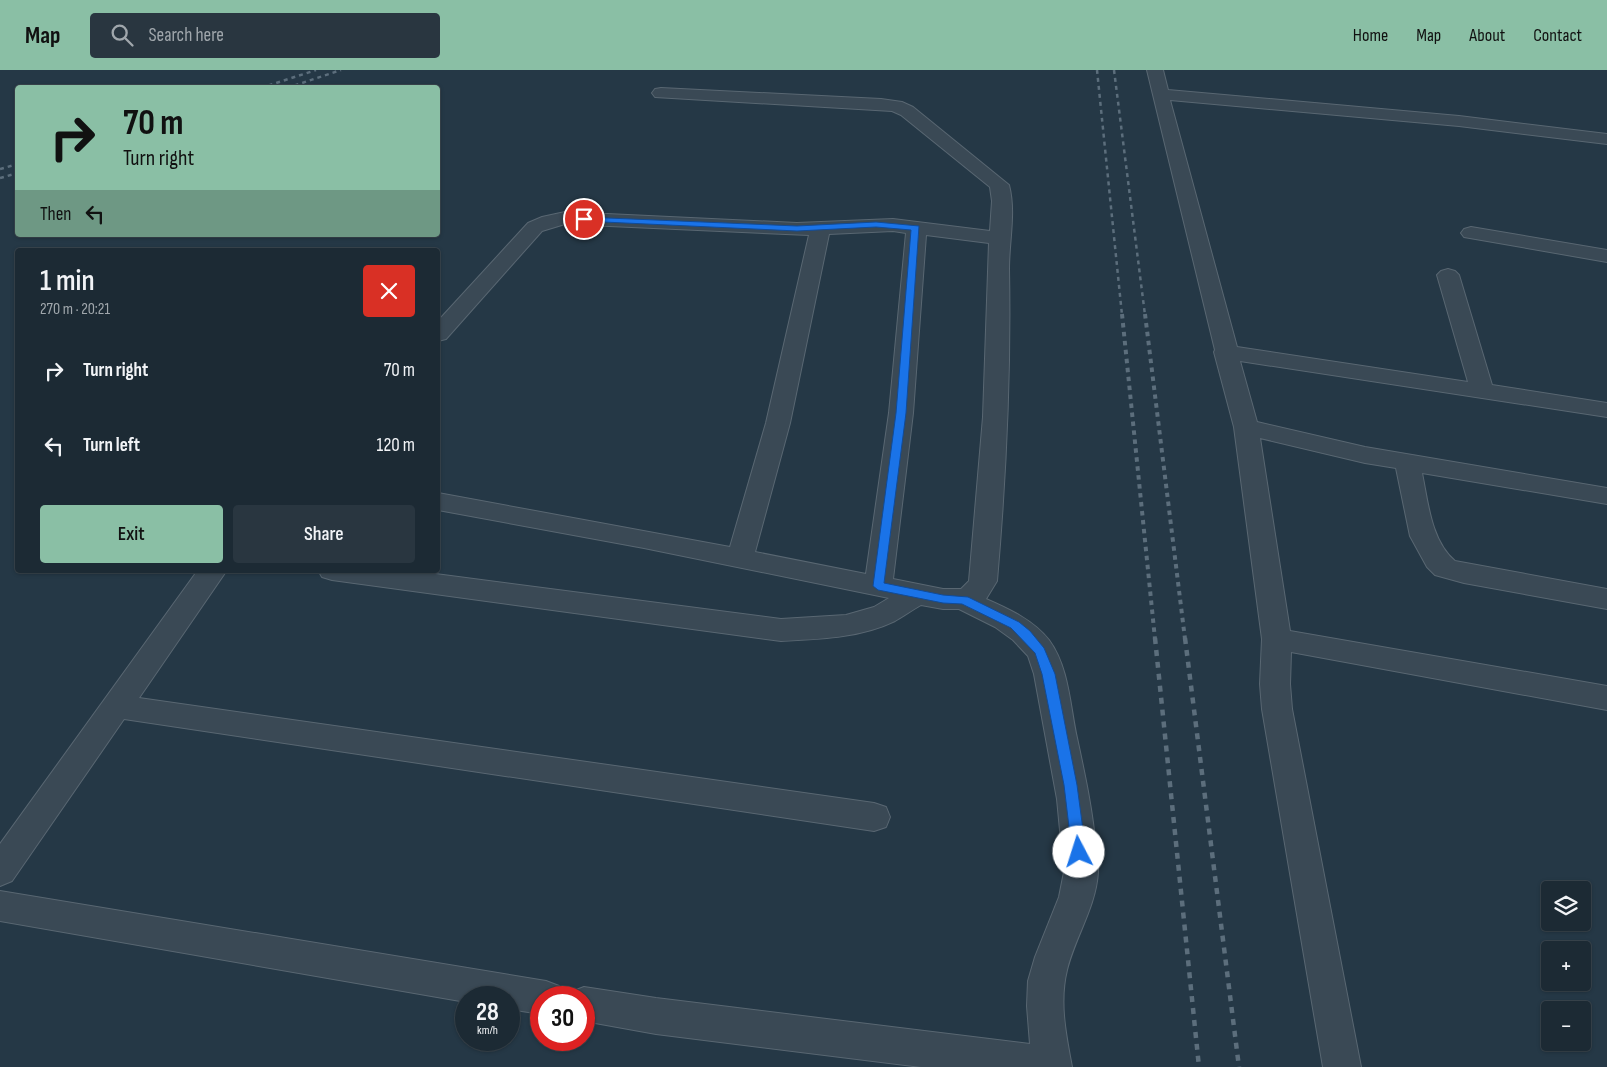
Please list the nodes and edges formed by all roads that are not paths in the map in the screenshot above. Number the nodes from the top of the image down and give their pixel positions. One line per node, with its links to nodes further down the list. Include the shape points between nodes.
1 (1157, 82): 3 (street); 11 (street)
2 (661, 93): 7 (street, via 881,104 908,111 998,185 1002,194)
3 (1607, 139)
4 (916, 228): 5 (street, via 876,224); 7 (street); 21 (street, via 901,413)
5 (820, 229): 10 (street, via 565,218 549,221 535,226); 18 (street, via 778,423)
6 (1471, 233): 8 (street)
7 (999, 238): 24 (street, via 1000,334 992,494 983,581 977,593)
8 (1607, 256)
9 (1448, 275): 12 (street)
10 (440, 332)
11 (1225, 352): 12 (street); 14 (street)
12 (1482, 390): 13 (street)
13 (1607, 410)
14 (1246, 427): 15 (street); 25 (street)
15 (1407, 462): 16 (street); 23 (street, via 1425,540 1431,555 1445,568)
16 (1607, 496)
17 (440, 502): 18 (street)
18 (740, 558): 21 (street)
19 (211, 573): 27 (street)
20 (354, 573): 22 (street, via 781,630 837,628 857,623 884,614)
21 (878, 586): 22 (street)
22 (917, 594): 24 (street)
23 (1607, 599)
24 (964, 600): 33 (street, via 1015,625 1040,651 1048,674 1070,785 1081,872 1074,902 1048,971 1047,1034)
25 (1277, 639): 26 (street); 34 (street, via 1277,709)
26 (1607, 698)
27 (116, 706): 28 (street); 29 (street)
28 (874, 817)
29 (0, 871)
30 (0, 906): 31 (street)
31 (530, 995)
32 (595, 1006): 33 (street)
33 (1053, 1066)
34 (1342, 1067)

